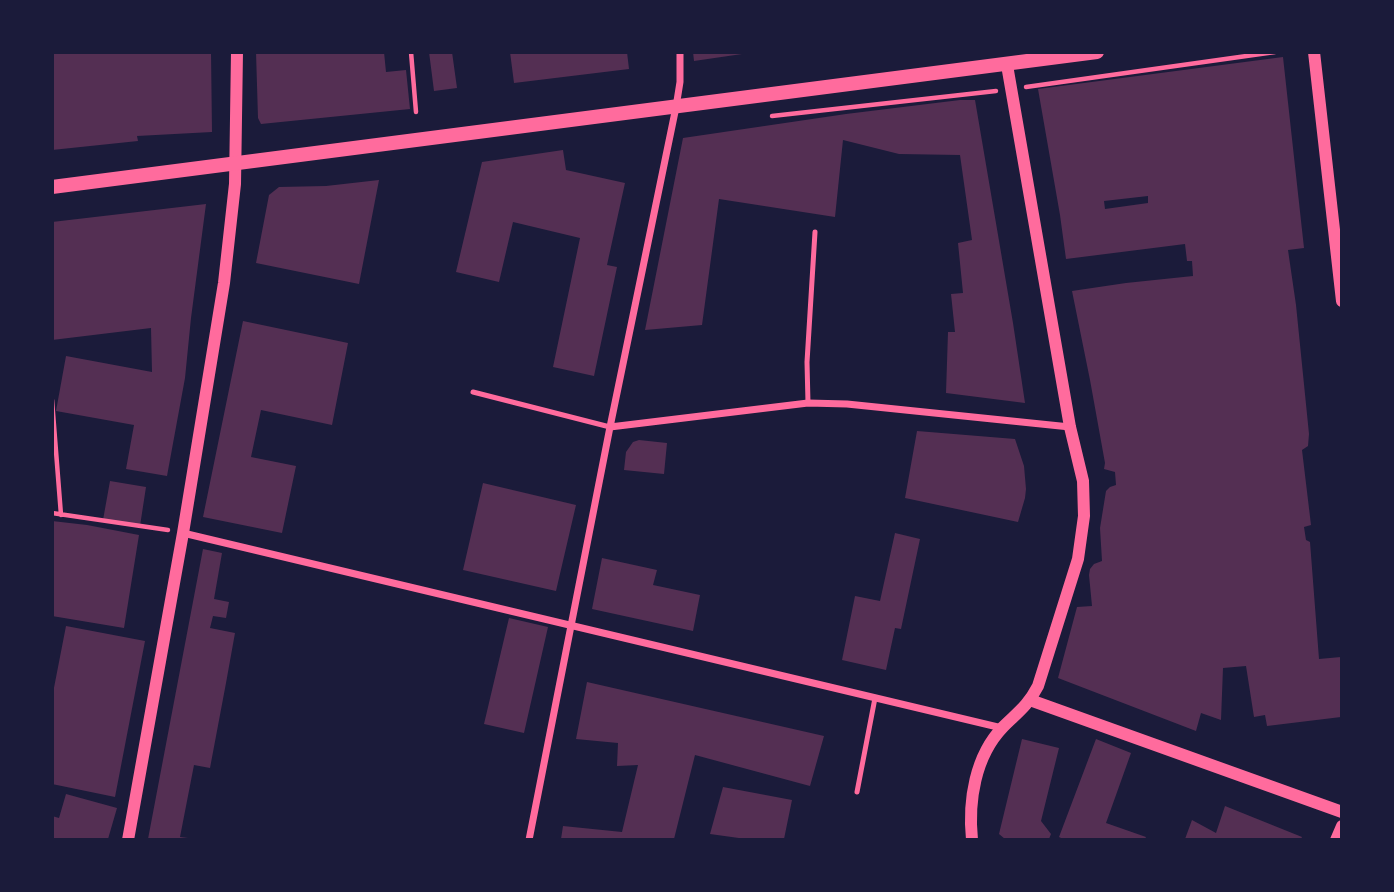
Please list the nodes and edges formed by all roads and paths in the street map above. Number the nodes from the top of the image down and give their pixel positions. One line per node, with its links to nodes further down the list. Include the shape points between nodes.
1 (237, 52): 9 (street)
2 (411, 52): 8 (path)
3 (680, 52): 7 (street)
4 (1314, 52): 12 (street)
5 (1091, 53): 6 (main road)
6 (1007, 65): 7 (main road); 17 (street)
7 (676, 107): 9 (main road); 16 (street)
8 (416, 112)
9 (236, 164): 10 (main road); 20 (street, via 223,283)
10 (52, 187)
11 (814, 232): 15 (lane)
12 (1342, 301)
13 (473, 392): 16 (lane)
14 (52, 400): 19 (path)
15 (808, 403): 16 (street); 17 (street)
16 (610, 427): 21 (street)
17 (1070, 427): 23 (street, via 1083,481 1078,559)
18 (52, 513): 19 (path)
19 (61, 515): 20 (path)
20 (178, 532): 21 (street); 28 (street)
21 (572, 625): 22 (street); 29 (street)
22 (875, 698): 24 (street); 25 (lane)
23 (1030, 701): 24 (street); 26 (street)
24 (1002, 729): 30 (street, via 977,774)
25 (858, 792)
26 (1342, 812)
27 (1342, 826): 31 (street)
28 (128, 839)
29 (529, 839)
30 (972, 839)
31 (1336, 839)

